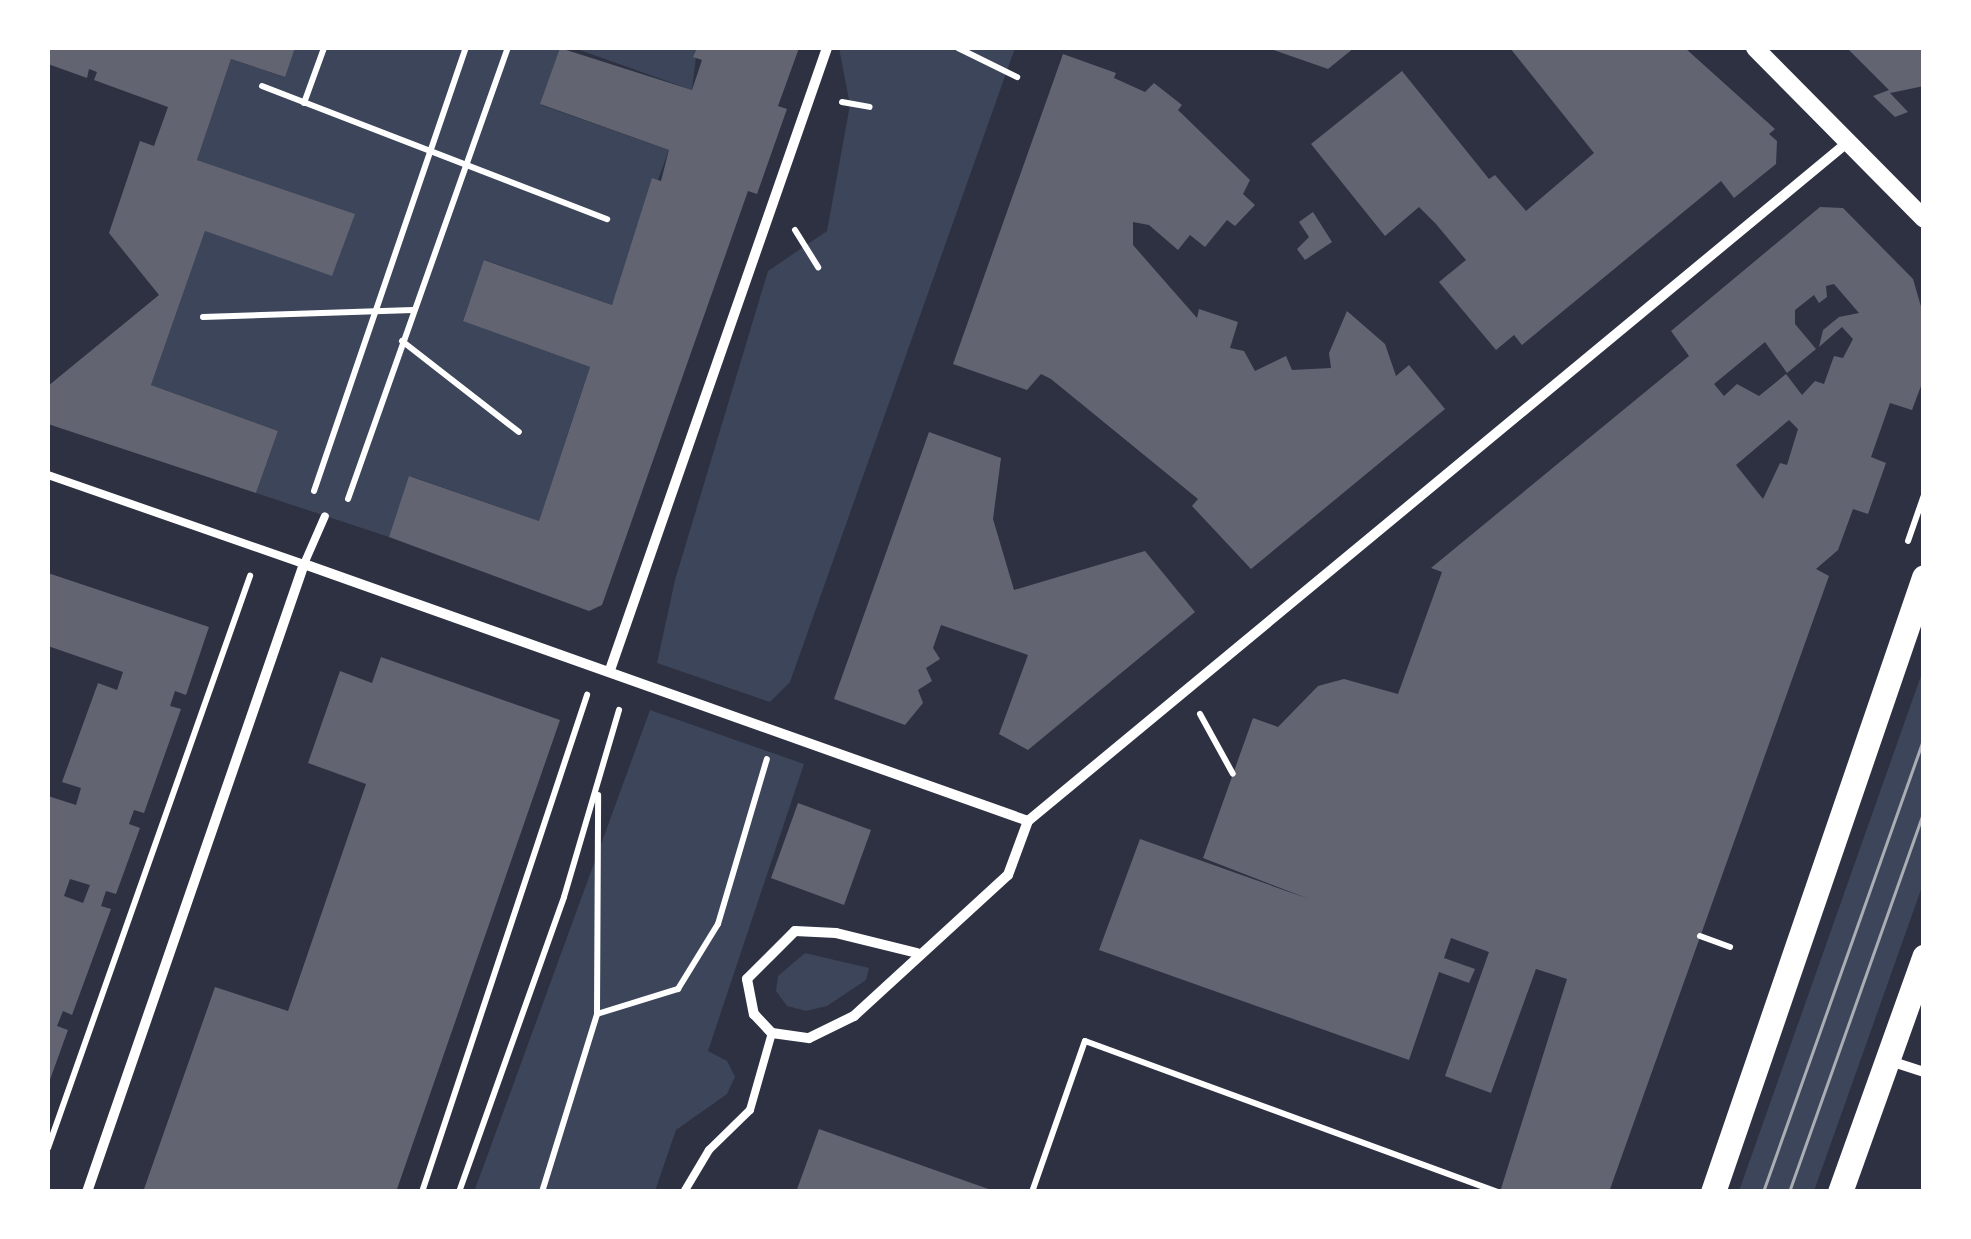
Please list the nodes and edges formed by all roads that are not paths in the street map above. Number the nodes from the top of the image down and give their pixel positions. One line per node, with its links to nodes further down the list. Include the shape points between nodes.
1 (827, 48): 9 (street)
2 (1755, 48): 3 (street)
3 (1849, 142): 4 (street); 10 (street)
4 (1924, 219)
5 (48, 475): 7 (lane)
6 (325, 516): 7 (lane)
7 (304, 564): 9 (street); 16 (street)
8 (1924, 577): 18 (main road)
9 (610, 670): 10 (street)
10 (1028, 821): 11 (street, via 1008,875)
11 (918, 954): 13 (street, via 854,1016 809,1038); 13 (street, via 836,933 794,931 748,979 754,1014)
12 (1924, 957): 14 (main road)
13 (772, 1034): 17 (lane, via 750,1110 708,1150)
14 (1888, 1060): 15 (street); 19 (main road)
15 (1924, 1072)
16 (87, 1192)
17 (684, 1192)
18 (1713, 1192)
19 (1840, 1192)

